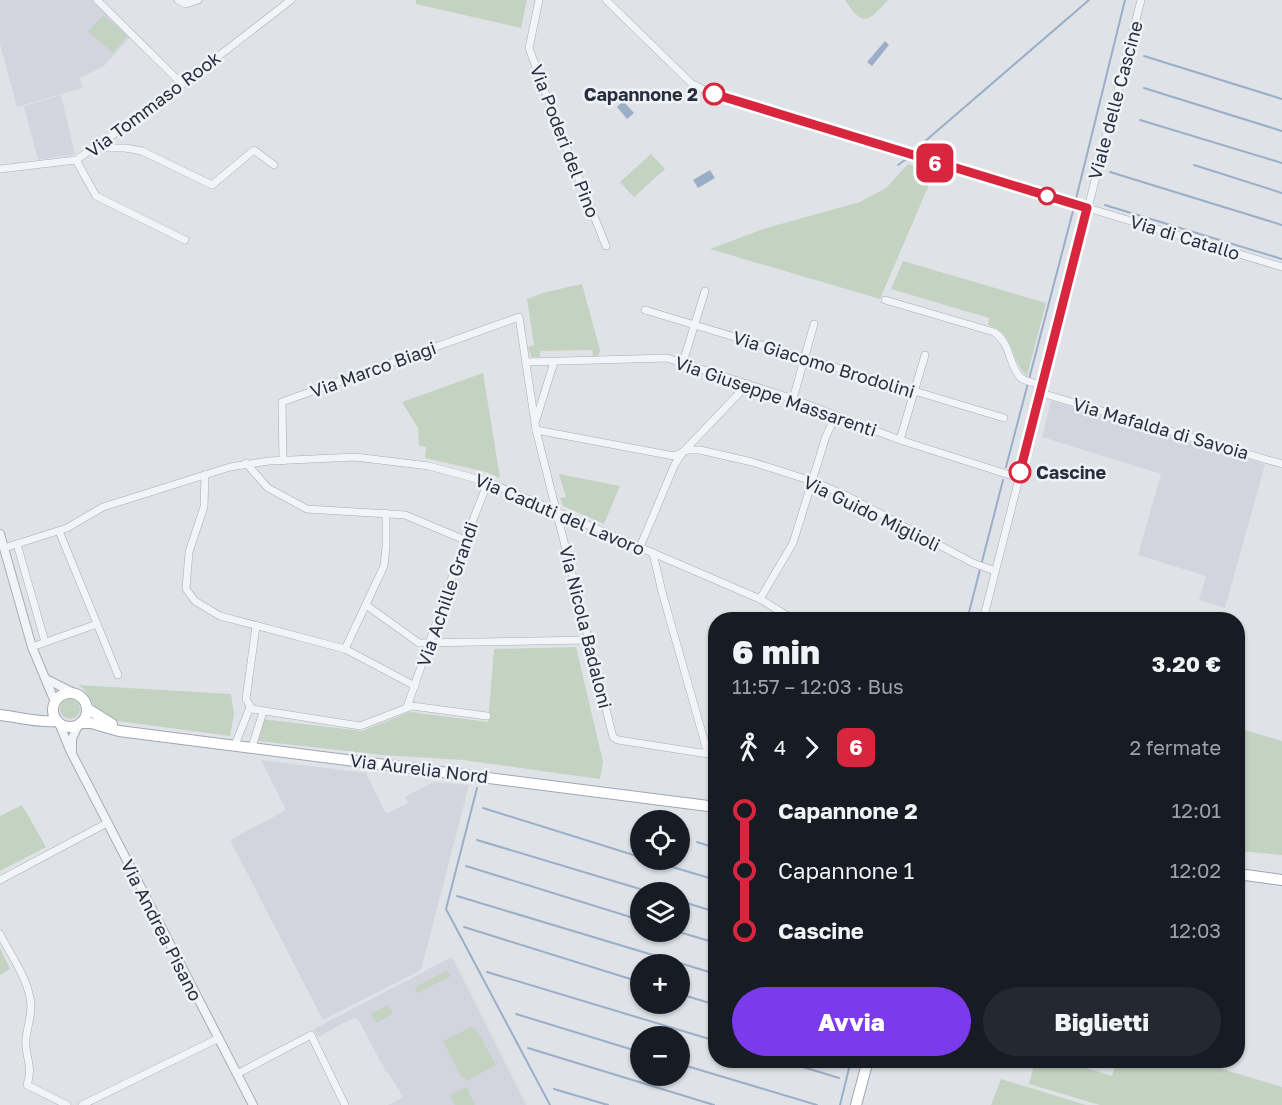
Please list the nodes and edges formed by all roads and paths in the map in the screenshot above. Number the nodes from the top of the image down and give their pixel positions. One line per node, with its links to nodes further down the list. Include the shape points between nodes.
1 (97, 0): 8 (street)
2 (178, 0): 3 (street, via 186,4)
3 (198, 0)
4 (291, 0): 8 (street, Via Tommaso Rook)
5 (539, 0): 17 (street, Via Poderi del Pino, via 529,48)
6 (606, 0): 15 (street, Via di Catallo, via 699,88)
7 (1141, 0): 15 (street, Viale delle Cascine)
8 (182, 83): 9 (street, Via Tommaso Rook)
9 (112, 136): 10 (street, Via Tommaso Rook); 11 (street)
10 (97, 148): 11 (street); 12 (street, Via Tommaso Rook)
11 (125, 148): 13 (street, via 212,185 254,150)
12 (76, 160): 14 (street, Via Tommaso Rook); 16 (street, via 96,196)
13 (274, 165)
14 (0, 169)
15 (1087, 208): 18 (street, Via di Catallo); 31 (street, Viale delle Cascine)
16 (185, 240)
17 (606, 246)
18 (1282, 267)
19 (705, 291): 24 (street)
20 (885, 300): 31 (street, Via Mafalda di Savoia, via 996,333 1019,374)
21 (645, 310): 24 (street, Via Giacomo Brodolini)
22 (519, 317): 27 (street, Via Nicola Badaloni); 39 (street, Via Marco Biagi, via 282,402)
23 (814, 324): 26 (street)
24 (695, 325): 26 (street, Via Giacomo Brodolini); 29 (street)
25 (925, 355): 32 (street)
26 (804, 358): 32 (street, Via Giacomo Brodolini); 33 (street)
27 (527, 362): 28 (street, Via Giuseppe Massarenti); 36 (street, Via Nicola Badaloni)
28 (554, 362): 29 (street, Via Giuseppe Massarenti, via 667,358); 36 (street)
29 (683, 362): 30 (street, Via Giuseppe Massarenti)
30 (748, 384): 33 (street, Via Giuseppe Massarenti); 38 (street)
31 (1042, 389): 41 (street, Via Mafalda di Savoia); 43 (street, Viale delle Cascine)
32 (915, 391): 35 (street, Via Giacomo Brodolini); 37 (street)
33 (793, 399): 34 (street, Via Giuseppe Massarenti)
34 (836, 415): 37 (street, Via Giuseppe Massarenti); 44 (street)
35 (1004, 418)
36 (536, 426): 38 (street, Via Guido Miglioli, via 674,456); 46 (street, Via Nicola Badaloni)
37 (900, 440): 43 (street, Via Giuseppe Massarenti)
38 (682, 452): 44 (street, Via Guido Miglioli, via 700,450); 52 (street)
39 (283, 461): 40 (street, Via Caduti del Lavoro); 45 (street, Via Caduti del Lavoro, via 356,457 429,466)
40 (246, 464): 42 (street, Via Caduti del Lavoro); 47 (street, via 268,488 307,509)
41 (1282, 464)
42 (205, 475): 48 (street, Via Caduti del Lavoro, via 103,507); 63 (street, via 204,507 189,552 186,589 207,610)
43 (1019, 478): 55 (street, Viale delle Cascine)
44 (812, 481): 55 (street, Via Guido Miglioli); 58 (street, via 793,543)
45 (488, 482): 46 (street, Via Caduti del Lavoro); 50 (street, Via Achille Grandi)
46 (558, 510): 52 (street, Via Caduti del Lavoro); 64 (street, Via Nicola Badaloni)
47 (386, 513): 50 (street, via 411,517); 59 (street, via 385,562)
48 (59, 531): 51 (street, Via Caduti del Lavoro); 62 (street)
49 (0, 534): 53 (street)
50 (465, 540): 66 (street, Via Achille Grandi)
51 (17, 544): 53 (street, Via Caduti del Lavoro); 56 (street)
52 (640, 547): 54 (street, Via Caduti del Lavoro)
53 (4, 548): 57 (street)
54 (653, 553): 58 (street, Via Caduti del Lavoro); 64 (street, Via Nicola Badaloni, via 708,754 614,739)
55 (995, 571): 61 (street, Viale delle Cascine)
56 (30, 591): 57 (street); 65 (street)
57 (17, 595): 67 (street)
58 (760, 599): 60 (street, Via Caduti del Lavoro)
59 (366, 605): 66 (street, via 415,642); 68 (street)
60 (781, 612)
61 (984, 612)
62 (97, 624): 65 (street); 69 (street)
63 (256, 626): 68 (street); 74 (street, via 246,699)
64 (589, 640): 66 (street)
65 (45, 642): 67 (street)
66 (429, 644): 71 (street, Via Achille Grandi)
67 (32, 647): 70 (street)
68 (345, 650): 71 (street)
69 (118, 675)
70 (45, 679): 72 (street); 73 (street)
71 (415, 686): 75 (street, Via Achille Grandi)
72 (74, 693): 73 (main road, via 61,695); 76 (main road)
73 (54, 704): 80 (main road, via 44,714); 81 (main road)
74 (250, 707): 77 (street); 84 (street)
75 (407, 707): 77 (street, via 360,726); 79 (street)
76 (88, 709): 82 (main road); 83 (main road)
77 (263, 712): 85 (street)
78 (0, 715): 80 (main road)
79 (487, 716)
80 (27, 718): 81 (main road)
81 (58, 722): 82 (main road, via 69,727); 86 (street, Via Andrea Pisano)
82 (80, 724): 83 (main road, Via Aurelia Nord); 86 (street, via 72,739)
83 (123, 730): 84 (main road, Via Aurelia Nord)
84 (235, 745): 85 (main road, Via Aurelia Nord)
85 (252, 747): 87 (main road, Via Aurelia Nord)
86 (72, 754): 88 (street, Via Andrea Pisano)
87 (708, 806)
88 (107, 823): 90 (street); 93 (street, Via Andrea Pisano)
89 (1245, 875): 91 (main road)
90 (0, 880)
91 (1282, 880)
92 (0, 934): 97 (street, via 29,994 27,1085)
93 (219, 1038): 95 (street, Via Andrea Pisano); 96 (street)
94 (866, 1068): 101 (main road)
95 (237, 1074): 99 (street, Via Andrea Pisano); 100 (street, via 311,1035)
96 (92, 1103): 98 (street)
97 (67, 1105)
98 (82, 1105)
99 (253, 1105)
100 (345, 1105)
101 (856, 1105)

